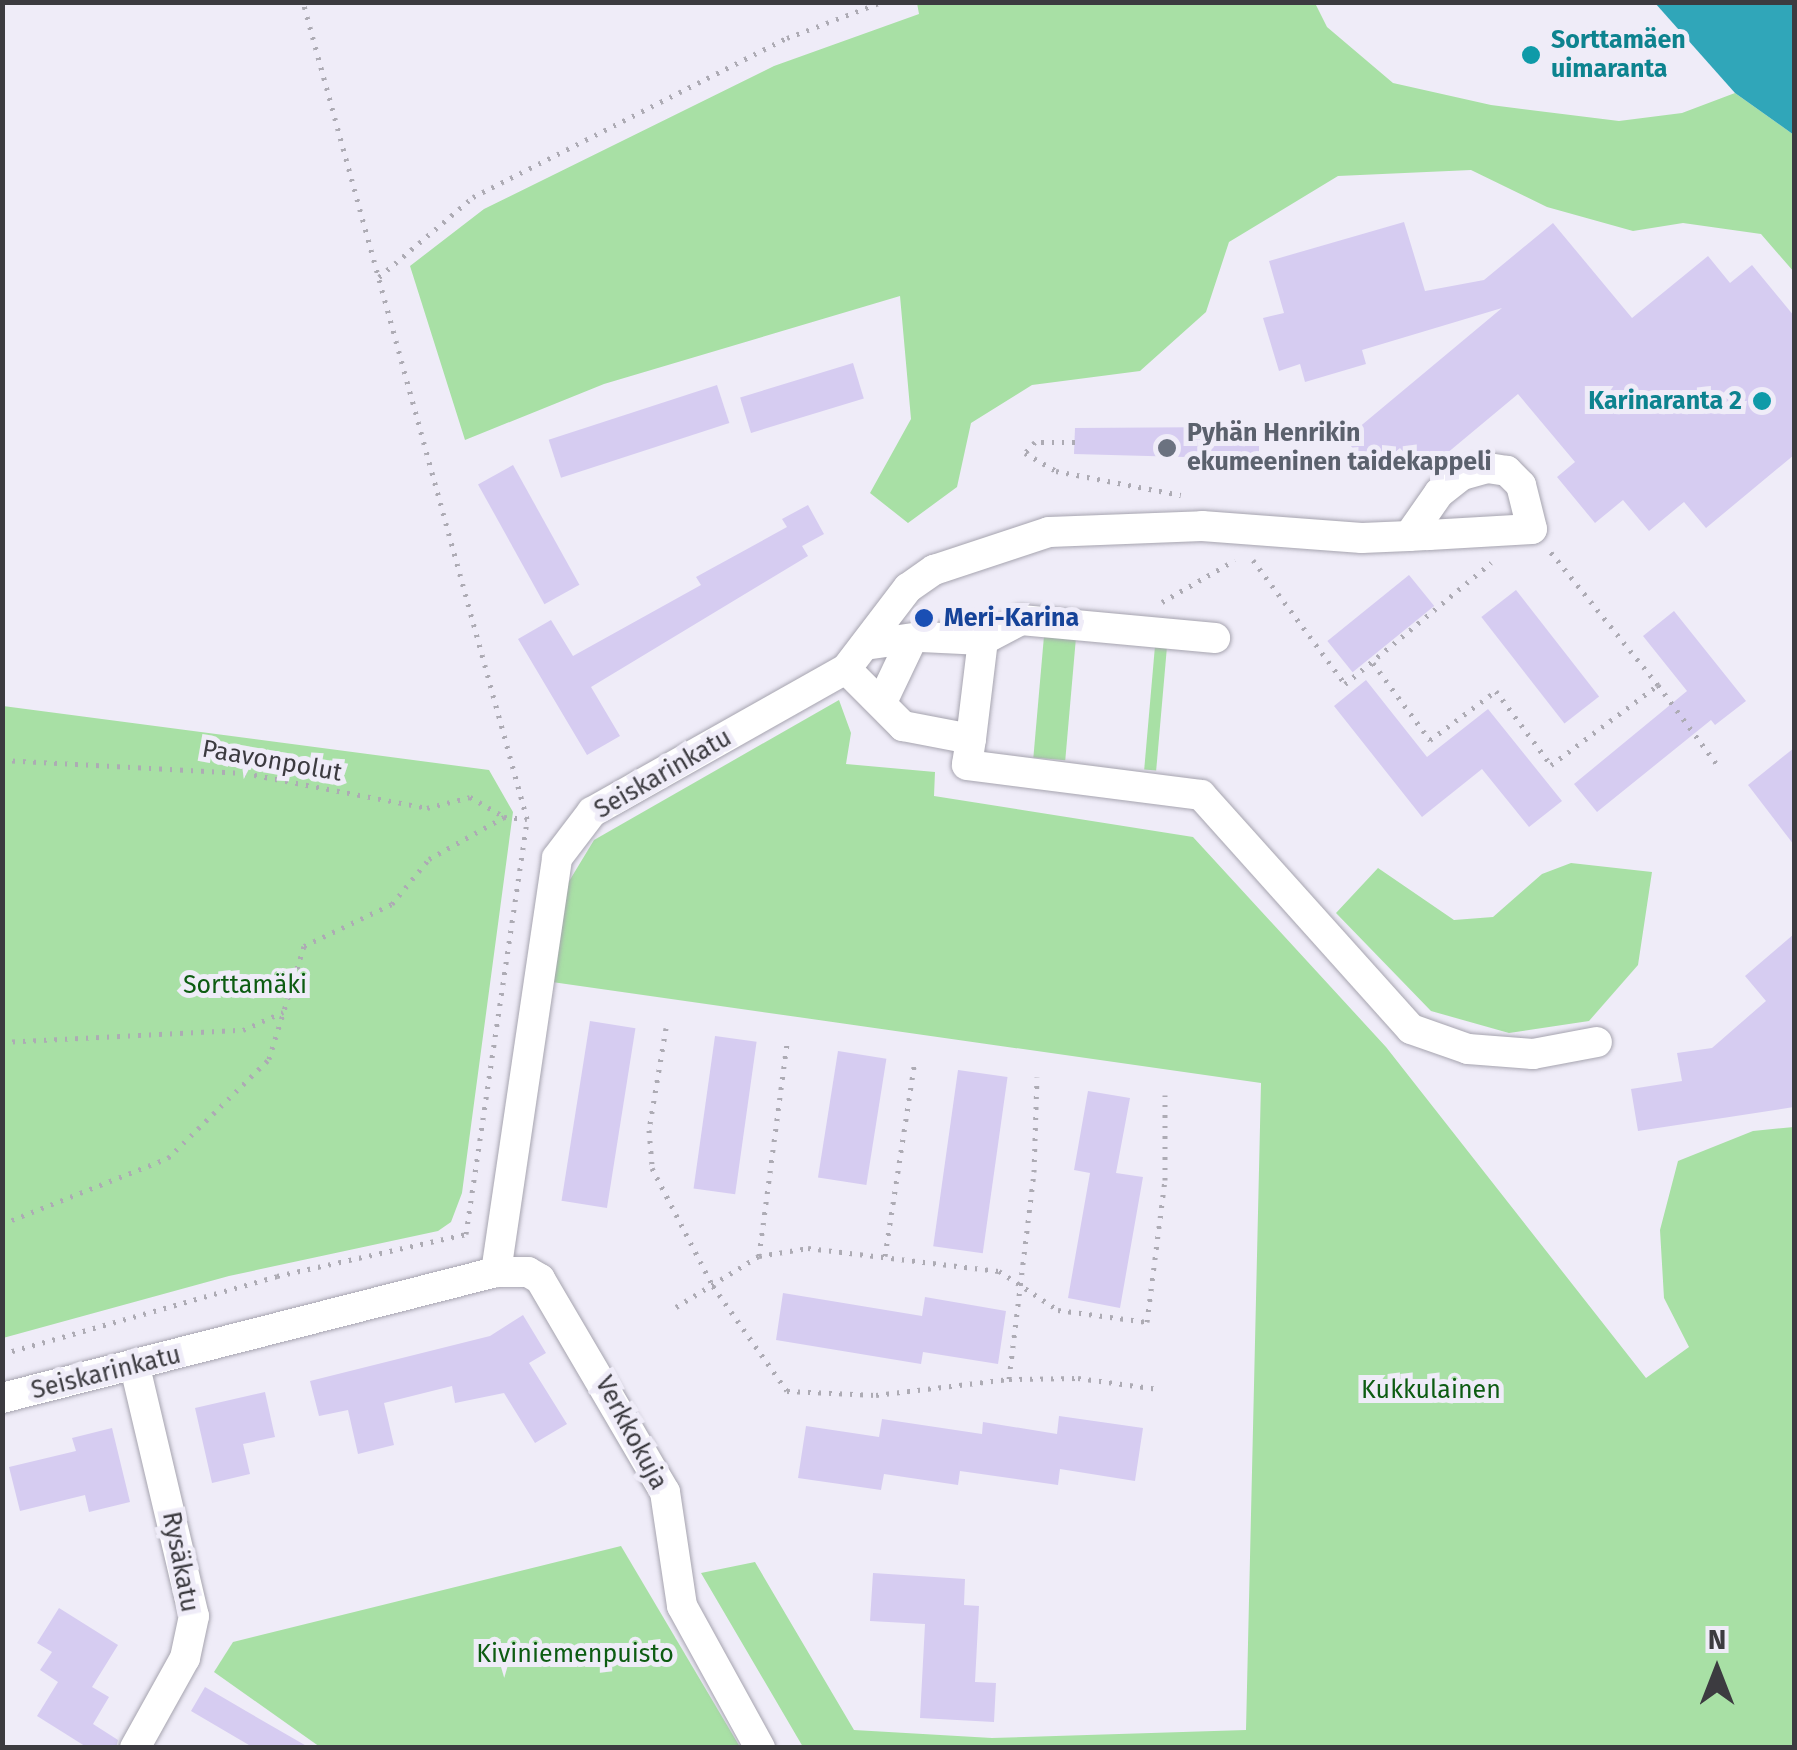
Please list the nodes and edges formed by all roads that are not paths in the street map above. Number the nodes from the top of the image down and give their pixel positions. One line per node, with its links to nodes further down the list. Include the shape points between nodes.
1 (1409, 536): 1 (street, Seiskarinkatu, via 1532,529 1521,485 1507,471 1487,468 1439,492); 5 (street, Seiskarinkatu, via 1202,526 1049,532 934,570 908,588)
2 (1215, 638): 4 (street, via 1021,620)
3 (912, 639): 4 (street); 5 (street); 7 (street)
4 (983, 640): 8 (street)
5 (865, 645): 6 (street, Seiskarinkatu)
6 (846, 669): 7 (street); 10 (street, Seiskarinkatu, via 592,812 557,858)
7 (882, 702): 8 (street, via 917,732)
8 (970, 739): 9 (street, via 967,765 1201,795 1411,1029 1468,1049 1533,1054)
9 (1597, 1042)
10 (496, 1272): 11 (street, Seiskarinkatu); 14 (street, Verkkokuja, via 528,1272 540,1279 665,1492 682,1606)
11 (135, 1367): 12 (street, Seiskarinkatu); 13 (street, Rysäkatu, via 194,1616 185,1658)
12 (2, 1398)
13 (135, 1748)
14 (760, 1748)

